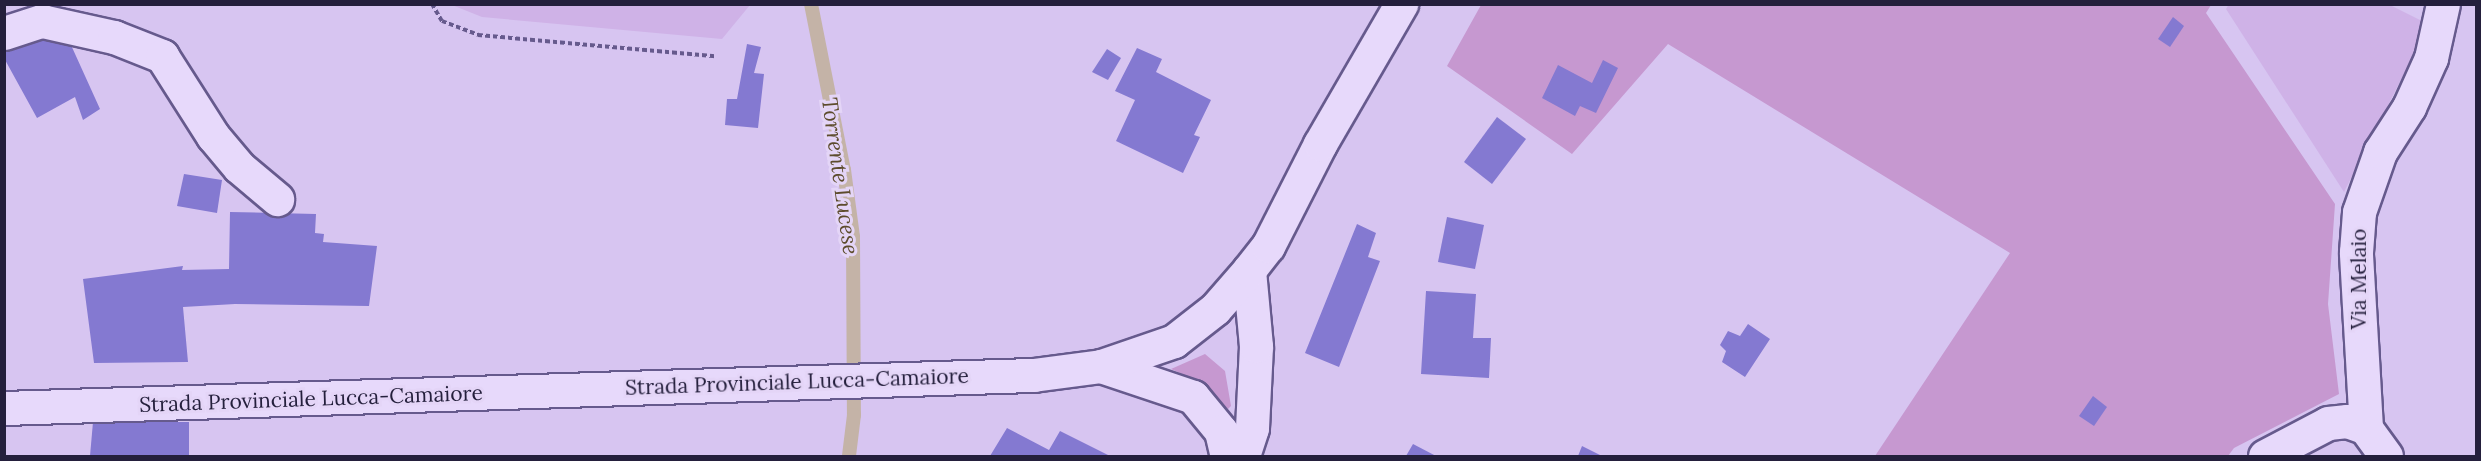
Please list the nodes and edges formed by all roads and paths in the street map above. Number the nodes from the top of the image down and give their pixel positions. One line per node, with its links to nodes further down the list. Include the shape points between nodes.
1 (432, 4): 5 (path, via 442,21 478,35)
2 (1401, 4): 7 (main road, Strada Provinciale Lucca-Camaiore, via 1320,144 1268,246)
3 (2442, 5): 10 (main road, Via Melaio, via 2431,58 2409,107 2380,152 2359,212 2356,252)
4 (4, 33): 6 (main road, via 42,21 114,37 162,56 213,136 239,167)
5 (715, 56)
6 (277, 199)
7 (1249, 270): 8 (main road, Strada Provinciale Lucca-Camaiore, via 1215,309 1174,341); 12 (main road, via 1256,346 1252,428)
8 (1101, 366): 9 (main road, Strada Provinciale Lucca-Camaiore, via 1033,375); 11 (main road, via 1193,397 1221,431)
9 (4, 408)
10 (2366, 429): 13 (main road, via 2347,421 2328,423); 14 (main road)
11 (1227, 456)
12 (1243, 456)
13 (2265, 456)
14 (2386, 456)

